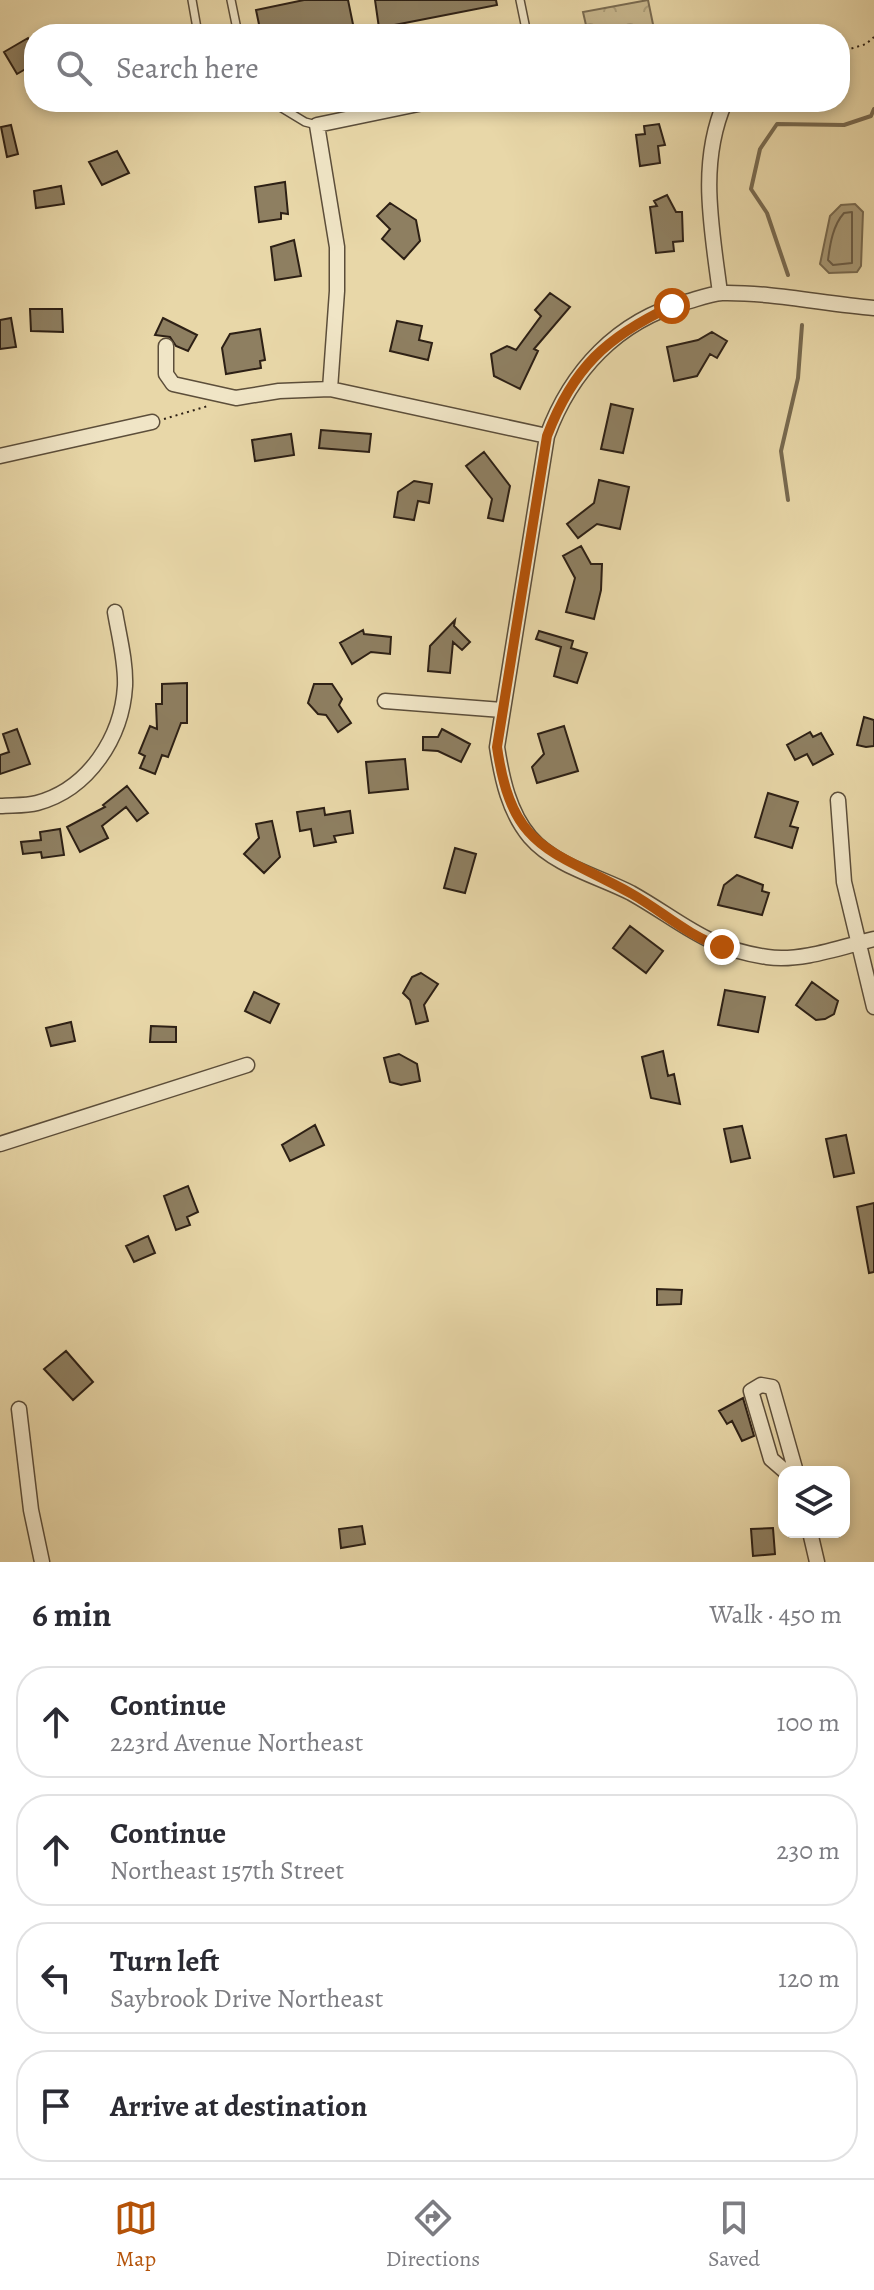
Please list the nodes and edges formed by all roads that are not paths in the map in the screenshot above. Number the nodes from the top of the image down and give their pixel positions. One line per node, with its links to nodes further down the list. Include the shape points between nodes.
1 (192, 0): 4 (lane)
2 (231, 0): 5 (lane)
3 (520, 0): 6 (lane)
4 (196, 24)
5 (236, 24)
6 (525, 24)
7 (288, 112): 10 (lane)
8 (380, 112): 10 (street)
9 (722, 112): 11 (street, via 710,149 708,196)
10 (317, 125): 14 (street, via 337,247)
11 (720, 293): 12 (street); 16 (street, via 672,306 611,340 574,379)
12 (874, 308)
13 (166, 346): 14 (street, via 166,374 173,384 236,398)
14 (330, 389): 16 (street)
15 (152, 422): 17 (street)
16 (547, 436): 20 (street)
17 (0, 456)
18 (115, 612): 22 (street, via 125,685 118,727 103,755 60,794 36,803)
19 (385, 701): 20 (street)
20 (502, 710): 24 (street, via 497,747 502,780 530,838 552,855 722,947 770,957)
21 (838, 800): 24 (street, via 844,882)
22 (0, 806)
23 (874, 939): 24 (street)
24 (858, 943): 25 (street)
25 (874, 1007)
26 (247, 1065): 27 (street)
27 (0, 1144)
28 (19, 1409): 32 (street)
29 (779, 1466): 30 (street, via 771,1459 754,1406 751,1391 761,1385 772,1387)
30 (794, 1466)
31 (811, 1538): 33 (street)
32 (42, 1562)
33 (817, 1562)

